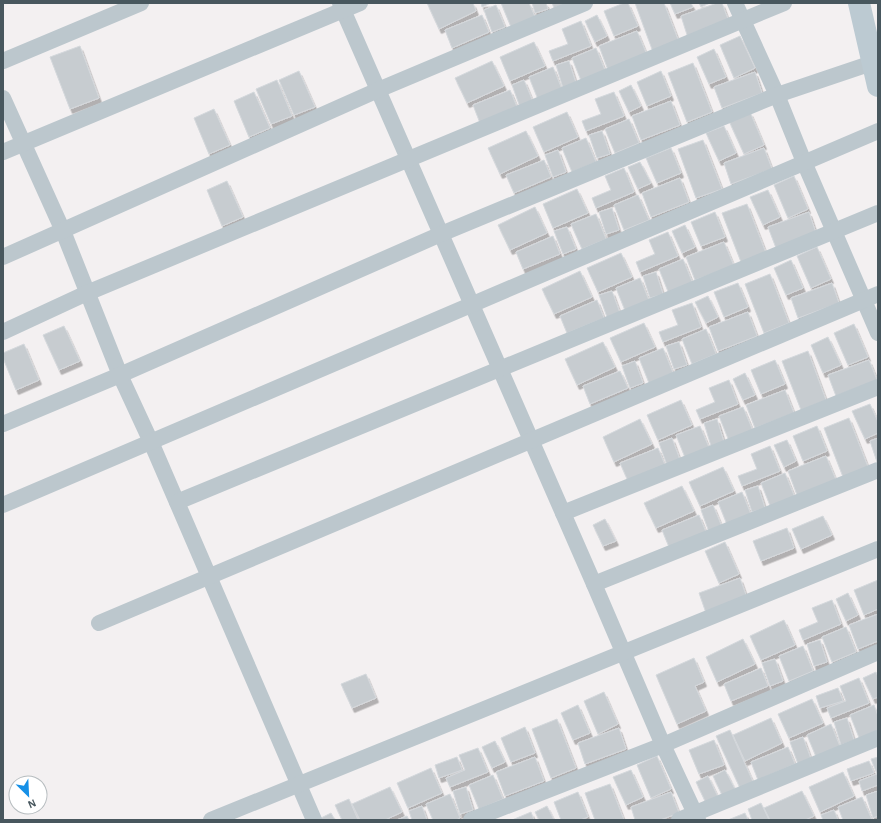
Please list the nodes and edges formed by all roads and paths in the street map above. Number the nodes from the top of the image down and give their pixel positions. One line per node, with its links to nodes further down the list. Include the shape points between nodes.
1 (141, 3): 9 (street)
2 (360, 3): 7 (street)
3 (585, 3): 12 (street)
4 (735, 3): 8 (street)
5 (784, 3): 8 (street)
6 (860, 3): 10 (street)
7 (342, 6): 12 (street); 16 (street)
8 (743, 20): 13 (street); 18 (street)
9 (3, 61)
10 (872, 63): 11 (street); 13 (street)
11 (878, 86)
12 (378, 90): 18 (street); 21 (street)
13 (777, 95): 19 (street); 23 (street)
14 (3, 98): 16 (street)
15 (878, 131): 19 (street)
16 (22, 143): 17 (street); 21 (street)
17 (3, 152)
18 (408, 159): 23 (street); 25 (street)
19 (804, 162): 22 (street); 27 (street)
20 (878, 213): 22 (street)
21 (63, 231): 24 (street); 25 (street)
22 (834, 232): 26 (street); 30 (street)
23 (441, 234): 27 (street); 31 (street)
24 (3, 257)
25 (87, 293): 28 (street); 31 (street)
26 (871, 297): 29 (street); 34 (street)
27 (472, 305): 30 (street); 35 (street)
28 (3, 332)
29 (878, 333)
30 (500, 369): 34 (street); 37 (street)
31 (120, 375): 33 (street); 35 (street)
32 (878, 387): 39 (street)
33 (3, 424)
34 (531, 441): 39 (street); 41 (street)
35 (151, 442): 37 (street); 38 (street)
36 (878, 470): 42 (street)
37 (177, 502): 41 (street)
38 (3, 505)
39 (563, 513): 42 (street)
40 (878, 549): 44 (street)
41 (209, 576): 43 (street); 48 (street)
42 (594, 584): 44 (street)
43 (99, 622)
44 (624, 652): 47 (street); 48 (street)
45 (878, 652): 47 (street)
46 (878, 738): 49 (street)
47 (663, 745): 49 (street); 52 (street)
48 (298, 784): 50 (street); 51 (street)
49 (696, 817): 53 (street)
50 (210, 820)
51 (314, 820)
52 (470, 820)
53 (679, 820)

